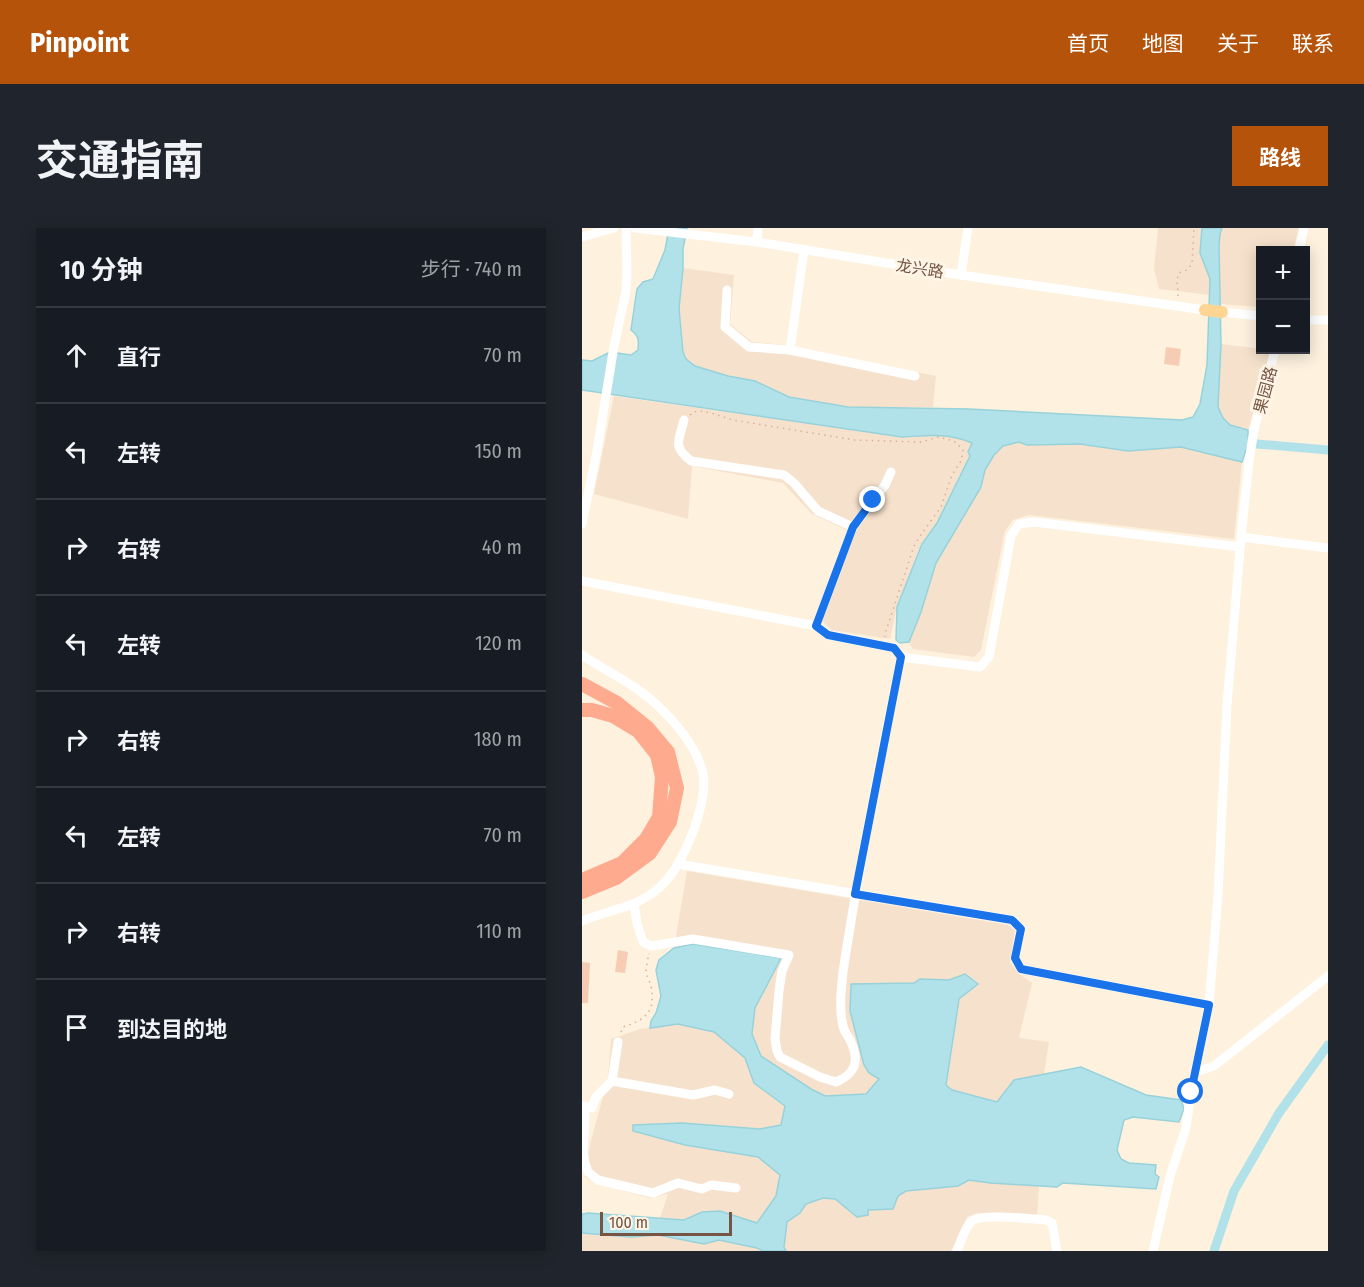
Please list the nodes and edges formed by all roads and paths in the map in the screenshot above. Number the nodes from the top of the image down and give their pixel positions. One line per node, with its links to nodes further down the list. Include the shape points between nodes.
1 (614, 228): 8 (street)
2 (626, 228): 25 (street, via 626,291)
3 (635, 228): 9 (street, 龙兴路)
4 (759, 228): 9 (street)
5 (968, 228): 12 (street)
6 (1194, 228): 14 (path, via 1192,264 1179,273 1177,280)
7 (1304, 228): 10 (street)
8 (582, 237)
9 (757, 242): 11 (street, 龙兴路)
10 (1300, 246)
11 (804, 250): 12 (street, 龙兴路); 20 (street)
12 (961, 275): 14 (street, 龙兴路)
13 (728, 290): 20 (street, via 725,327 749,346)
14 (1179, 306): 15 (street, 龙兴路)
15 (1205, 310): 16 (main road)
16 (1222, 312): 17 (street)
17 (1256, 316)
18 (1310, 320): 19 (street)
19 (1328, 320)
20 (790, 350): 22 (street)
21 (1274, 354): 27 (street, 果园路, via 1254,430)
22 (915, 376)
23 (684, 420): 26 (street, via 678,444 680,453 691,461 784,475 818,511); 31 (path, via 700,411 854,440 922,442 938,437 959,445 963,450 961,460 941,507 914,546 885,634)
24 (891, 472): 26 (street)
25 (582, 524)
26 (853, 527): 30 (street)
27 (1240, 542): 28 (street); 33 (street, via 1034,522 1019,524 1011,536 989,657 980,667); 44 (street, 果园路)
28 (1328, 548)
29 (582, 580): 30 (street)
30 (816, 626): 31 (street, via 828,635)
31 (886, 647): 33 (street, via 894,648)
32 (582, 655): 36 (street, via 641,692 666,713 697,759 703,774 702,794 697,821)
33 (901, 657): 39 (street)
34 (582, 684): 38 (highway, via 617,703 648,729 668,752 677,788 670,822 650,853 616,878)
35 (582, 710): 37 (highway, via 613,716 638,731 657,755 662,777 659,817 646,839 622,863)
36 (678, 864): 39 (street); 40 (street, via 654,892)
37 (582, 880)
38 (582, 892)
39 (855, 894): 42 (street, via 840,1009 843,1030 855,1056 854,1070 836,1082 780,1057 777,1051 779,991 789,955 693,939); 44 (street, via 1012,920 1021,929 1015,958 1021,969)
40 (634, 904): 41 (street); 42 (street, via 643,942)
41 (582, 921)
42 (651, 946): 45 (path, via 646,972 652,1006 645,1017 623,1027)
43 (1328, 976): 46 (street, via 1215,1066)
44 (1209, 1005): 46 (street, 果园路)
45 (618, 1042): 47 (street)
46 (1195, 1072): 53 (street, 果园路, via 1186,1128 1170,1176)
47 (612, 1082): 48 (street, via 693,1095 715,1090); 49 (street, via 596,1097 592,1108)
48 (729, 1095)
49 (583, 1106): 50 (street, via 585,1162 588,1172 598,1180 653,1192 678,1183 702,1189 711,1185)
50 (736, 1188)
51 (957, 1251): 52 (street, via 972,1221 1002,1217 1052,1223)
52 (1058, 1251)
53 (1153, 1251)

